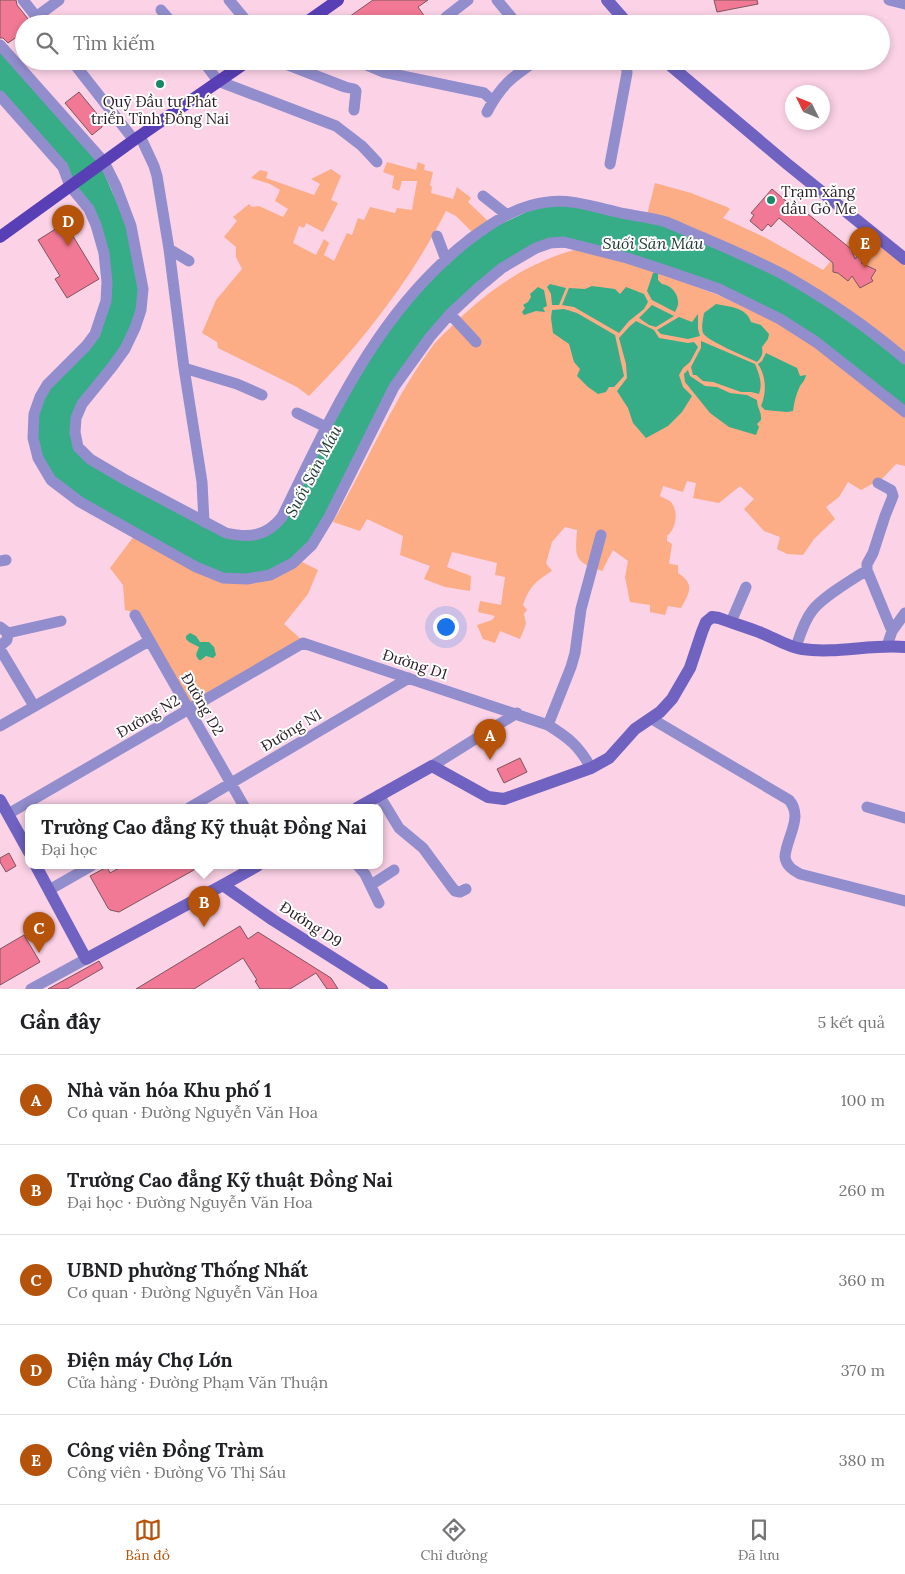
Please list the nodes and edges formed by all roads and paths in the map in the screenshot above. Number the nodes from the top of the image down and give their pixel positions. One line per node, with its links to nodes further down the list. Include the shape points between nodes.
1 (23, 0): 11 (street)
2 (59, 0): 12 (street)
3 (230, 0): 14 (street)
4 (338, 0): 15 (main road)
5 (468, 0): 16 (street)
6 (497, 0): 17 (street)
7 (607, 0): 18 (street)
8 (890, 0): 9 (street)
9 (905, 4)
10 (161, 10): 13 (street)
11 (35, 15)
12 (44, 15)
13 (165, 15)
14 (242, 15)
15 (325, 15)
16 (449, 15)
17 (510, 15)
18 (620, 15)
19 (0, 45): 20 (street)
20 (15, 62)
21 (22, 70): 34 (street)
22 (80, 70): 33 (street)
23 (210, 70): 30 (street)
24 (234, 70): 30 (main road)
25 (301, 70): 32 (street, via 354,89)
26 (378, 70): 27 (street, via 484,93 490,106 506,83)
27 (524, 70)
28 (627, 70): 36 (street)
29 (676, 70): 43 (street)
30 (218, 81): 33 (main road); 35 (street, via 336,126)
31 (0, 96): 37 (street, via 63,167)
32 (354, 110)
33 (137, 138): 34 (main road); 42 (street, via 154,166)
34 (104, 162): 37 (main road); 55 (street, via 131,226 143,289 135,328 125,349 82,404 76,418 78,447 124,479)
35 (377, 162)
36 (610, 164)
37 (70, 186): 41 (main road); 46 (street, via 89,209 96,225 108,282 106,301 95,334 40,397 34,414 33,438 38,458 50,480 80,502 196,567 223,578 247,579 270,575 293,563 312,545 394,387 416,354)
38 (483, 196): 39 (street)
39 (507, 215): 44 (street); 48 (street, via 534,205 565,202 664,222 786,276 840,310)
40 (437, 236): 44 (street)
41 (0, 237)
42 (169, 249): 45 (street); 49 (street)
43 (905, 259)
44 (446, 260): 53 (street, via 395,313 342,395)
45 (189, 261)
46 (450, 314): 47 (street); 51 (street, via 519,257 550,243 564,242 670,272 719,290 780,319 816,342)
47 (476, 342)
48 (905, 359)
49 (184, 368): 50 (street); 55 (street, via 202,482)
50 (262, 395)
51 (905, 412)
52 (297, 413): 53 (street)
53 (326, 427): 55 (street, via 274,527 242,537)
54 (878, 483): 57 (street, via 891,490 893,496)
55 (204, 522)
56 (601, 535): 76 (street, via 581,609 575,653)
57 (867, 570): 64 (street); 70 (street, via 814,609)
58 (746, 587): 62 (street)
59 (905, 613): 64 (street)
60 (135, 616): 65 (street, Đường D2)
61 (61, 621): 63 (street)
62 (731, 622): 70 (street); 75 (street, via 712,617 706,622 683,681 664,709)
63 (4, 630): 69 (street, via 8,640)
64 (892, 631): 67 (street)
65 (149, 641): 72 (street); 73 (street, Đường D2)
66 (303, 643): 71 (street, Đường D1); 73 (street, Đường N2)
67 (887, 646): 68 (street); 70 (street, via 834,650)
68 (905, 647)
69 (0, 648): 72 (street)
70 (796, 648)
71 (409, 678): 74 (street, Đường D1); 80 (street, Đường N1)
72 (34, 706): 77 (street)
73 (189, 710): 80 (street, Đường D2); 84 (street, Đường N2)
74 (517, 713): 76 (street, Đường D1); 78 (street)
75 (652, 718): 79 (street, via 635,730 609,758); 101 (street, via 789,800 795,816 785,861 791,869)
76 (548, 725): 79 (street, Đường D1, via 575,743)
77 (0, 726)
78 (432, 766): 79 (street, via 488,797 504,799); 81 (street)
79 (591, 768)
80 (231, 784): 85 (street, Đường N1); 86 (street, Đường D2)
81 (379, 795): 87 (street); 99 (street, via 399,828 423,848 450,886 460,892)
82 (0, 800): 89 (street)
83 (25, 804): 89 (street, Đường N2)
84 (25, 804)
85 (197, 804)
86 (243, 804)
87 (364, 804)
88 (867, 807): 90 (street)
89 (8, 814): 91 (street)
90 (905, 818)
91 (25, 845)
92 (38, 869): 100 (street)
93 (86, 869): 100 (street)
94 (252, 869): 97 (street)
95 (360, 869): 98 (street)
96 (394, 870): 98 (street)
97 (223, 885): 103 (street); 105 (street, Đường D9)
98 (370, 885): 102 (street)
99 (466, 889)
100 (49, 890): 103 (street)
101 (905, 901)
102 (379, 903)
103 (86, 959): 104 (street)
104 (31, 989)
105 (382, 989)

